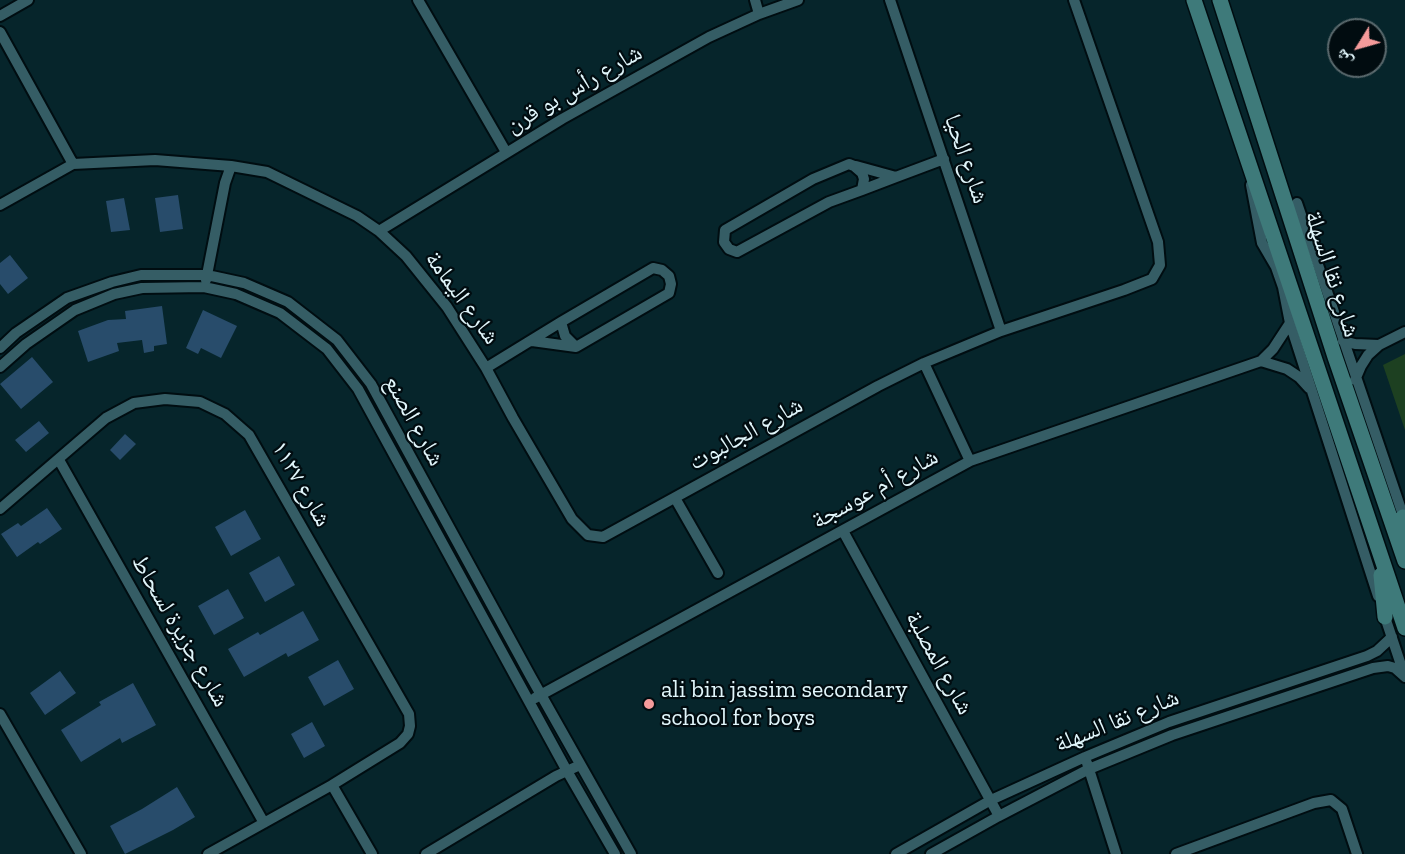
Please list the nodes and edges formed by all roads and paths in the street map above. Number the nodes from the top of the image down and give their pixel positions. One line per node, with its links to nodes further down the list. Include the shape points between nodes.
1 (28, 0): 11 (street)
2 (418, 0): 14 (street)
3 (755, 0): 10 (street)
4 (798, 0): 10 (street, شارع رأس بو قرن)
5 (890, 0): 15 (street, شارع الحيا)
6 (1074, 0): 30 (street, شارع الجالبوت, via 1158,242 1160,265 1152,279)
7 (1194, 0): 19 (main road, شارع نقا السهلة)
8 (1220, 0): 13 (main road, شارع نقا السهلة)
9 (1231, 0): 13 (main road)
10 (759, 14): 14 (street, شارع رأس بو قرن, via 709,37)
11 (0, 16)
12 (0, 32): 16 (street)
13 (1233, 41): 21 (main road, شارع نقا السهلة)
14 (506, 152): 25 (street, شارع رأس بو قرن)
15 (944, 159): 20 (street); 30 (street, شارع الحيا)
16 (73, 164): 17 (street, شارع اليمامة, via 155,160); 24 (street, شارع اليمامة)
17 (231, 166): 25 (street, شارع اليمامة, via 267,172 357,216); 26 (street)
18 (854, 166): 20 (street); 22 (street, via 862,173); 22 (street, via 849,164 813,179 725,230 724,242 737,252 829,202)
19 (1250, 170): 29 (street, شارع نقا السهلة, via 1260,236 1283,287); 51 (main road, شارع نقا السهلة)
20 (896, 177): 22 (street)
21 (1280, 188): 23 (main road); 50 (main road, شارع نقا السهلة)
22 (862, 189)
23 (1297, 203): 33 (street, شارع نقا السهلة)
24 (0, 205)
25 (379, 231): 40 (street, شارع اليمامة, via 406,256 447,307)
26 (207, 275): 27 (street); 36 (street, شارع الصنع, via 141,275 112,282 67,298); 60 (street, شارع الصنع, via 244,283 288,302 337,340 371,384)
27 (204, 287): 39 (street, شارع الصنع, via 142,288 114,294 75,310); 61 (street, شارع الصنع, via 236,294 280,313 327,349 358,389)
28 (561, 322): 32 (street); 35 (street, via 565,336); 35 (street, via 653,268 669,276 669,293)
29 (1290, 323): 37 (street); 42 (street, شارع نقا السهلة)
30 (1001, 331): 38 (street, شارع الجالبوت)
31 (1405, 332): 34 (street)
32 (532, 341): 35 (street); 40 (street)
33 (1343, 341): 34 (street); 41 (street, شارع نقا السهلة)
34 (1379, 345): 41 (street, via 1368,355)
35 (576, 347)
36 (0, 348)
37 (1261, 361): 42 (street, via 1287,369); 44 (street, شارع أم عوسجة)
38 (924, 363): 44 (street); 45 (street, شارع الجالبوت)
39 (0, 367)
40 (486, 368): 49 (street, شارع اليمامة, via 572,519)
41 (1355, 380): 47 (street, شارع نقا السهلة)
42 (1312, 393): 54 (street, شارع نقا السهلة)
43 (59, 460): 46 (street, شارع ١١٢٧); 67 (street, شارع ١١٢٧, via 106,418 134,403 165,399 200,402 225,414 249,435 409,714 408,734 400,743); 70 (street, شارع جزيرة لسحاط)
44 (970, 461): 48 (street, شارع أم عوسجة)
45 (675, 498): 49 (street, شارع الجالبوت, via 603,537); 53 (street)
46 (0, 509)
47 (1404, 519): 50 (main road)
48 (843, 531): 60 (street, شارع أم عوسجة); 68 (street, شارع المصلبة)
49 (588, 535)
50 (1398, 540): 52 (main road, شارع نقا السهلة)
51 (1377, 542): 54 (main road); 55 (main road, شارع نقا السهلة)
52 (1405, 561)
53 (718, 573)
54 (1385, 617): 56 (street, شارع نقا السهلة)
55 (1405, 628)
56 (1392, 637): 57 (street, شارع نقا السهلة); 59 (street, شارع نقا السهلة)
57 (1367, 656): 58 (street, via 1376,660); 63 (street, شارع نقا السهلة, via 1169,722)
58 (1373, 668): 59 (street, شارع نقا السهلة, via 1388,666); 65 (street, شارع نقا السهلة, via 1172,735)
59 (1405, 677)
60 (541, 695): 61 (street, شارع أم عوسجة); 64 (street, شارع الصنع)
61 (530, 701): 66 (street, شارع الصنع)
62 (0, 714): 71 (street)
63 (1085, 757): 65 (street); 68 (street, شارع نقا السهلة)
64 (580, 765): 66 (street); 76 (street, شارع الصنع)
65 (1089, 770): 69 (street, شارع نقا السهلة); 79 (street)
66 (567, 771): 74 (street); 75 (street, شارع الصنع)
67 (332, 785): 70 (street, شارع ١١٢٧); 73 (street)
68 (991, 800): 69 (street, شارع المصلبة); 77 (street, شارع نقا السهلة)
69 (999, 816): 78 (street, شارع نقا السهلة)
70 (264, 823): 72 (street, شارع ١١٢٧)
71 (81, 854)
72 (208, 854)
73 (372, 854)
74 (426, 854)
75 (615, 854)
76 (631, 854)
77 (896, 854)
78 (931, 854)
79 (1116, 854)
80 (1176, 854): 81 (street, via 1331,800 1342,808)
81 (1358, 854)

